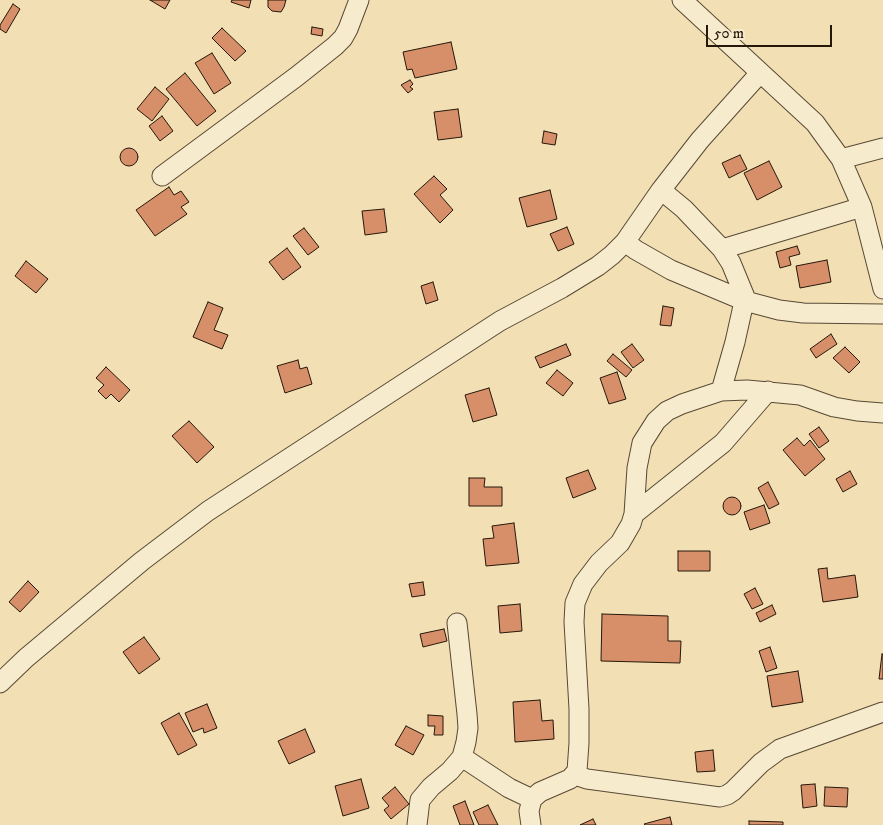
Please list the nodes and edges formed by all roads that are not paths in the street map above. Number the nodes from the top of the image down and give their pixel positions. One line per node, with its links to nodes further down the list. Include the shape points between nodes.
1 (359, 0): 6 (street, via 348,29 335,46)
2 (682, 0): 3 (street)
3 (760, 73): 5 (street, via 815,122); 7 (street, via 700,140)
4 (883, 148): 5 (street)
5 (841, 159): 8 (street)
6 (162, 176)
7 (662, 190): 9 (street); 10 (street)
8 (862, 208): 10 (street); 11 (street)
9 (625, 242): 12 (street, via 671,270); 19 (street, via 598,266 492,326 208,511 142,561)
10 (722, 250): 12 (street, via 732,263)
11 (883, 289)
12 (745, 301): 13 (street, via 803,313); 14 (street)
13 (883, 314)
14 (721, 391): 15 (street); 17 (street, via 667,411 648,432 639,457)
15 (768, 391): 16 (street, via 800,395 842,408); 17 (street, via 723,443)
16 (883, 413)
17 (634, 514): 22 (street, via 620,543 583,584 575,603 579,734)
18 (457, 623): 21 (street, via 468,728)
19 (0, 683)
20 (883, 712): 22 (street, via 780,749 733,791 720,797)
21 (462, 756): 23 (street, via 509,788); 24 (street, via 420,800)
22 (575, 775): 23 (street)
23 (532, 799): 25 (street)
24 (417, 825)
25 (531, 825)

